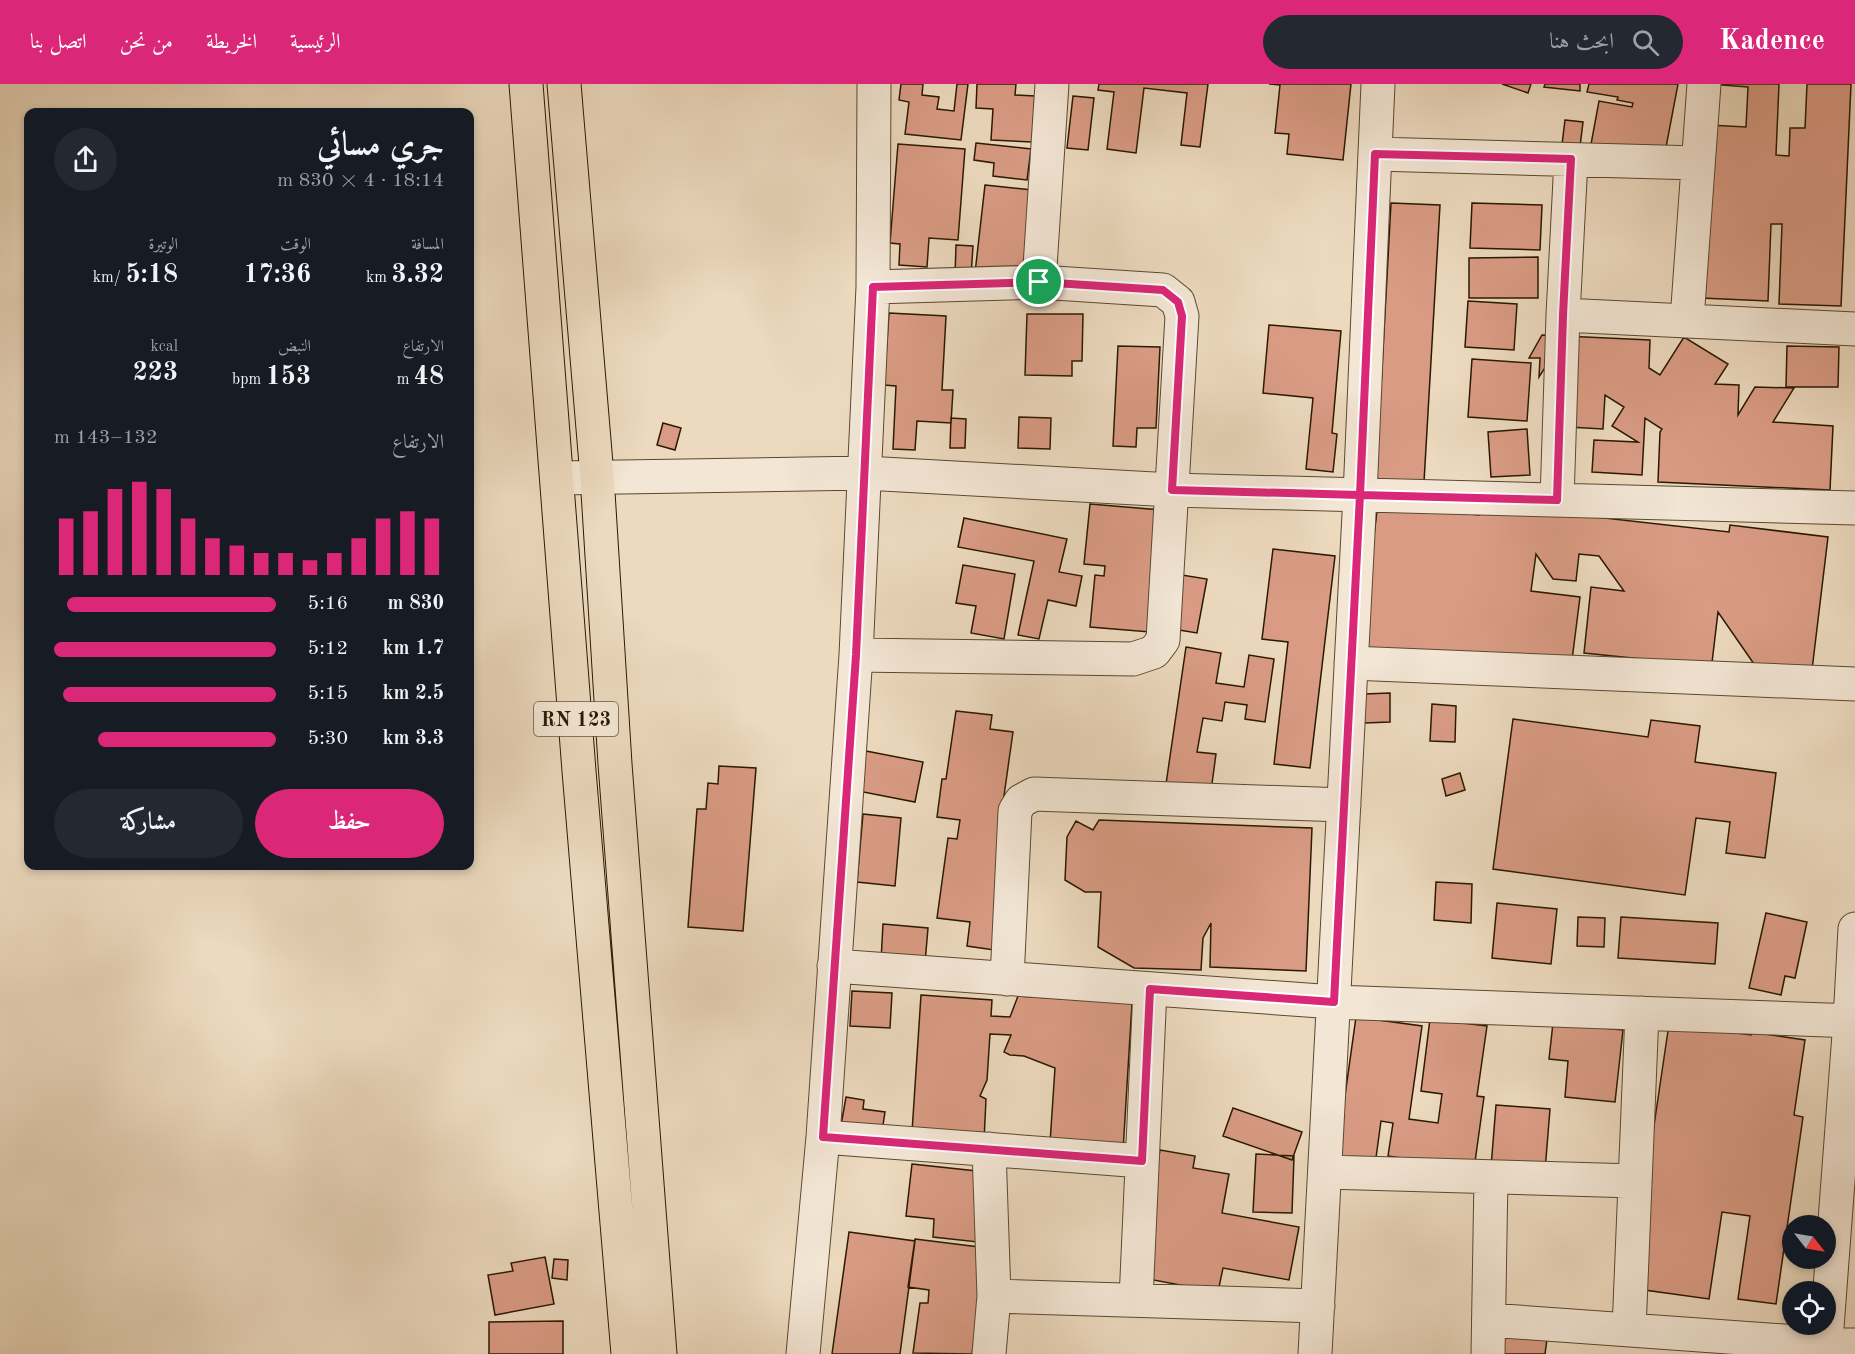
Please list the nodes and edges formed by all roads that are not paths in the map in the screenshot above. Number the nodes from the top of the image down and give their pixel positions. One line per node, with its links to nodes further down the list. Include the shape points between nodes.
1 (526, 84): 17 (main road, RN 123)
2 (564, 84): 16 (main road, RN 123)
3 (874, 84): 11 (street)
4 (1052, 84): 10 (street)
5 (1378, 84): 7 (street)
6 (1704, 84): 9 (street)
7 (1375, 154): 8 (street); 19 (street)
8 (1571, 159): 9 (street); 12 (street)
9 (1698, 163): 13 (street)
10 (1039, 282): 11 (street); 18 (street, via 1163,290 1178,302 1182,316)
11 (873, 287): 15 (street)
12 (1563, 315): 13 (street); 20 (street)
13 (1687, 320): 14 (street)
14 (1855, 329)
15 (865, 473): 16 (street); 18 (street); 22 (street)
16 (597, 476): 17 (street); 46 (main road, RN 123)
17 (558, 478): 45 (main road, RN 123)
18 (1172, 490): 19 (street); 22 (street, via 1163,640 1154,652 1133,659)
19 (1360, 495): 20 (street); 23 (street)
20 (1557, 500): 21 (street)
21 (1855, 508)
22 (856, 655): 27 (street)
23 (1351, 663): 24 (street); 25 (street)
24 (1855, 684)
25 (1344, 805): 28 (street, via 1034,795 1021,801 1015,811); 30 (street)
26 (1855, 929): 32 (street)
27 (834, 966): 28 (street); 33 (street)
28 (1007, 979): 29 (street)
29 (1150, 989): 30 (street); 35 (street)
30 (1334, 1002): 31 (street); 36 (street)
31 (1642, 1013): 32 (street); 38 (street)
32 (1853, 1021): 44 (street)
33 (823, 1137): 34 (street); 47 (street)
34 (989, 1149): 35 (street); 39 (street)
35 (1142, 1161): 40 (street)
36 (1325, 1172): 37 (street); 41 (street)
37 (1491, 1177): 38 (street); 42 (street)
38 (1635, 1181): 43 (street)
39 (994, 1296): 40 (street); 48 (street)
40 (1136, 1300): 41 (street)
41 (1318, 1306): 49 (street)
42 (1490, 1320): 43 (street); 50 (street)
43 (1629, 1330): 44 (street)
44 (1835, 1348)
45 (628, 1354)
46 (660, 1354)
47 (803, 1354)
48 (989, 1354)
49 (1315, 1354)
50 (1488, 1354)

